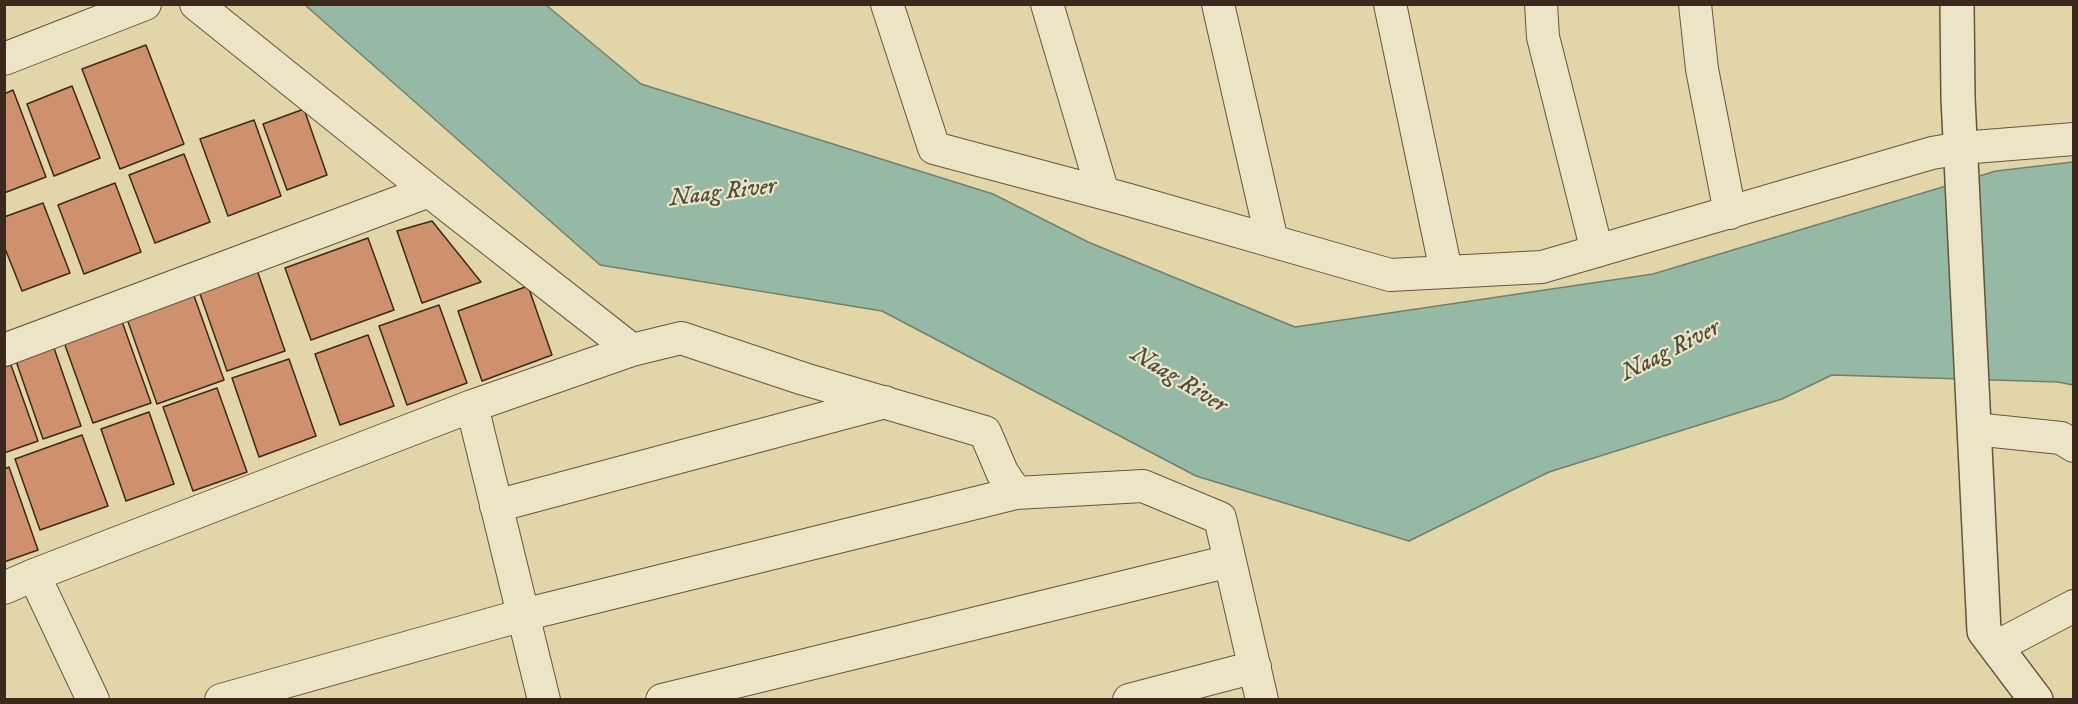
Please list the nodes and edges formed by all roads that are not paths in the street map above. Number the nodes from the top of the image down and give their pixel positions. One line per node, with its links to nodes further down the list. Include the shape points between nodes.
1 (145, 4): 10 (street)
2 (196, 4): 13 (street)
3 (888, 4): 14 (street, via 934,148)
4 (1047, 4): 14 (street)
5 (1218, 4): 16 (street)
6 (1390, 4): 18 (street)
7 (1541, 4): 17 (street, via 1543,37)
8 (1695, 4): 15 (street, via 1702,69)
9 (1957, 4): 12 (street)
10 (4, 59)
11 (2073, 139): 12 (street)
12 (1961, 148): 15 (street, via 1932,153); 23 (street)
13 (429, 191): 19 (street); 20 (street)
14 (1103, 193): 16 (street)
15 (1730, 213): 17 (street)
16 (1272, 241): 18 (street, via 1390,274)
17 (1597, 251): 18 (street, via 1542,267)
18 (1446, 272)
19 (4, 350)
20 (632, 350): 21 (street, via 681,338); 22 (street)
21 (885, 402): 25 (street, via 985,432); 26 (street)
22 (472, 406): 26 (street); 28 (street)
23 (1974, 421): 24 (street, via 2061,438); 32 (street, via 1984,632)
24 (2073, 446)
25 (1016, 493): 27 (street, via 1143,486 1220,518); 31 (street)
26 (496, 506): 31 (street)
27 (1230, 561): 33 (street); 37 (street)
28 (34, 575): 29 (street); 34 (street)
29 (4, 588)
30 (2073, 606): 32 (street)
31 (524, 615): 35 (street); 36 (street)
32 (1996, 647): 40 (street)
33 (1255, 667): 38 (street); 39 (street)
34 (93, 699)
35 (221, 699)
36 (544, 699)
37 (662, 699)
38 (1129, 699)
39 (1262, 699)
40 (2036, 699)

